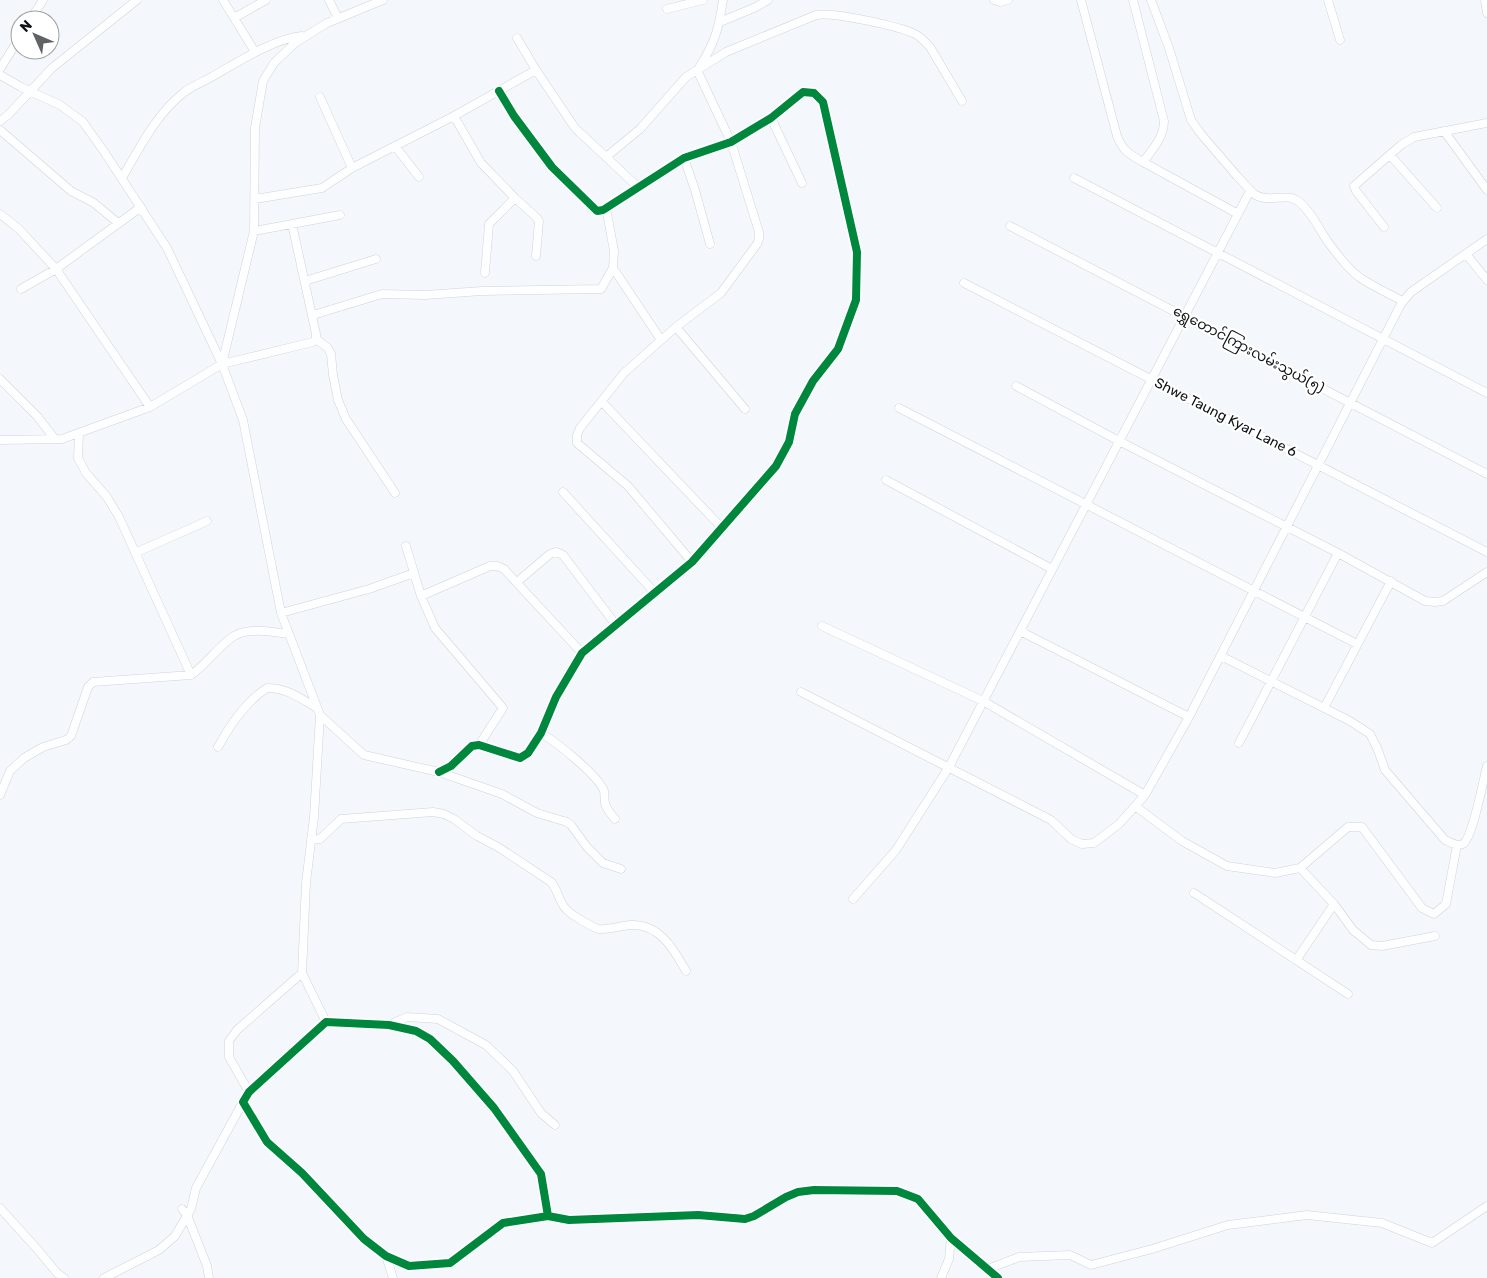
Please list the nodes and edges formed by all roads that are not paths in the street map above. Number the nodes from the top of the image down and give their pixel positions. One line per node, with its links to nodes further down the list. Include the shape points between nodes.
1 (137, 0): 30 (street, via 52,68)
2 (223, 0): 18 (street)
3 (266, 0): 18 (street)
4 (329, 0): 19 (street)
5 (383, 0): 19 (street)
6 (703, 0): 16 (street)
7 (724, 0): 20 (street)
8 (768, 0): 20 (street)
9 (994, 0): 10 (street)
10 (1008, 0)
11 (1081, 0): 45 (street, via 1117,136 1129,154)
12 (1133, 0): 45 (street, via 1164,121 1162,137)
13 (1151, 0): 53 (street, via 1191,120)
14 (1328, 0): 23 (street)
15 (1485, 0): 17 (street)
16 (667, 8)
17 (1487, 13)
18 (234, 18): 24 (street)
19 (338, 18): 21 (street)
20 (720, 22): 28 (street, via 711,49)
21 (305, 36): 24 (street); 55 (street, via 274,63 263,81 255,128)
22 (517, 38): 27 (street)
23 (1340, 40)
24 (255, 52): 47 (street, via 182,93 149,133)
25 (10, 54): 26 (street)
26 (0, 70)
27 (536, 70): 31 (street); 43 (street, via 576,128)
28 (697, 70): 33 (street, via 726,52 823,13 864,20 923,39); 40 (street); 43 (street, via 674,88 640,129)
29 (0, 75): 30 (street)
30 (30, 92): 36 (street); 47 (street, via 60,105 83,122)
31 (499, 92): 34 (street); 58 (street, via 552,167 597,210)
32 (320, 96): 46 (street)
33 (962, 101)
34 (454, 116): 41 (street); 54 (street, via 481,163)
35 (771, 118): 40 (street); 50 (street); 109 (street, via 803,92 814,93 823,102 857,252 856,300 838,349 813,381 795,414 789,442 776,466)
36 (0, 121)
37 (1487, 123): 39 (street)
38 (0, 130): 62 (street, via 70,191 94,203)
39 (1444, 131): 42 (street, via 1414,137); 52 (street)
40 (731, 142): 44 (street); 83 (street, via 759,239 721,294)
41 (395, 146): 46 (street); 48 (street)
42 (1390, 155): 57 (street); 65 (street, via 1354,186)
43 (606, 157): 51 (street)
44 (684, 158): 51 (street); 68 (street)
45 (1144, 162): 60 (street)
46 (352, 168): 55 (street, via 322,188)
47 (122, 178): 56 (street)
48 (419, 178)
49 (1074, 178): 69 (street)
50 (802, 183)
51 (638, 187): 58 (street)
52 (1487, 190)
53 (1250, 191): 60 (street); 80 (street, via 1259,198 1288,198 1298,202 1353,272)
54 (515, 198): 71 (street, via 538,221); 75 (street, via 489,224)
55 (255, 199): 66 (street)
56 (141, 207): 62 (street); 87 (street, via 167,248)
57 (1436, 208)
58 (603, 210): 73 (street, via 607,213 614,251)
59 (0, 214): 74 (street, via 19,229)
60 (1238, 214): 69 (street)
61 (340, 215): 63 (street)
62 (118, 223): 74 (street)
63 (292, 224): 66 (street); 76 (street)
64 (1010, 226): 82 (street, ရွှေတောင်ကြားလမ်းသွယ်(၅))
65 (1384, 226)
66 (254, 231): 87 (street)
67 (1487, 239): 70 (street)
68 (710, 244)
69 (1217, 253): 82 (street); 86 (street)
70 (1466, 254): 77 (street); 80 (street)
71 (536, 256)
72 (376, 259): 76 (street)
73 (613, 268): 81 (street, via 601,289 382,294); 85 (street)
74 (56, 269): 79 (street); 94 (street)
75 (485, 273)
76 (305, 280): 81 (street)
77 (1487, 280)
78 (964, 283): 89 (street, Shwe Taung Kyar Lane 6)
79 (21, 289)
80 (1402, 302): 86 (street)
81 (313, 315): 84 (street)
82 (1185, 315): 89 (street); 93 (street, ရွှေတောင်ကြားလမ်းသွယ်(၅))
83 (676, 327): 85 (street); 96 (street)
84 (316, 339): 87 (street); 105 (street, via 331,354 332,375 346,419)
85 (661, 340): 92 (street, via 624,373)
86 (1382, 340): 91 (street); 93 (street)
87 (222, 364): 94 (street); 123 (street, via 243,420)
88 (0, 378): 98 (street)
89 (1151, 379): 100 (street); 101 (street, Shwe Taung Kyar Lane 6)
90 (1016, 386): 100 (street)
91 (1487, 393)
92 (602, 402): 109 (street); 114 (street, via 580,428 577,443 628,486)
93 (1350, 402): 101 (street); 102 (street, ရွှေတောင်ကြားလမ်းသွယ်(၅))
94 (150, 406): 97 (street)
95 (899, 408): 106 (street)
96 (746, 409)
97 (79, 433): 98 (street, via 62,439); 112 (street, via 78,458 119,517)
98 (54, 438): 99 (street)
99 (0, 440)
100 (1119, 441): 106 (street); 108 (street)
101 (1319, 464): 108 (street); 111 (street, Shwe Taung Kyar Lane 6)
102 (1487, 474)
103 (886, 480): 115 (street)
104 (563, 492): 121 (street)
105 (395, 493)
106 (1085, 505): 115 (street); 120 (street)
107 (207, 521): 112 (street)
108 (1287, 527): 113 (street); 120 (street)
109 (722, 528): 114 (street)
110 (406, 546): 117 (street)
111 (1487, 552)
112 (135, 553): 132 (street)
113 (1338, 553): 118 (street); 124 (street)
114 (692, 562): 121 (street)
115 (1052, 568): 127 (street)
116 (1487, 572): 118 (street, via 1443,601 1435,602 1425,601)
117 (414, 573): 122 (street); 123 (street)
118 (1391, 581): 129 (street)
119 (517, 582): 122 (street, via 504,569 490,566); 125 (street, via 550,554 563,555); 130 (street)
120 (1254, 591): 124 (street); 131 (street)
121 (655, 593): 125 (street)
122 (421, 596): 141 (street, via 435,628 503,708)
123 (281, 613): 128 (street)
124 (1305, 617): 129 (street); 133 (street)
125 (616, 625): 130 (street)
126 (822, 626): 135 (street)
127 (1020, 631): 135 (street); 138 (street)
128 (288, 634): 132 (street, via 265,631 235,636); 137 (street)
129 (1358, 644): 136 (street)
130 (582, 653): 139 (street, via 556,697)
131 (1221, 656): 133 (street); 138 (street)
132 (191, 675): 146 (street, via 94,682 88,687 71,736 24,758 10,771)
133 (1272, 681): 136 (street); 140 (street)
134 (801, 692): 144 (street)
135 (984, 701): 144 (street); 147 (street)
136 (1324, 708): 151 (street, via 1370,734 1385,770 1445,840)
137 (318, 712): 142 (street, via 293,693 267,688 232,723); 145 (street, via 364,755); 150 (street)
138 (1189, 717): 147 (street)
139 (541, 733): 141 (street, via 528,754 520,758); 149 (street, via 594,776 604,790 605,803)
140 (1238, 743)
141 (479, 744): 145 (street)
142 (218, 748)
143 (1487, 766): 151 (street, via 1470,835 1463,844)
144 (949, 767): 148 (street, via 1051,820 1071,839 1082,844 1094,842 1119,824); 155 (street, via 896,850)
145 (439, 772): 153 (street, via 502,794 537,813 567,822 603,863)
146 (0, 795)
147 (1146, 795): 148 (street)
148 (1135, 806): 152 (street, via 1182,841 1227,866 1275,873)
149 (615, 819)
150 (311, 840): 159 (street, via 320,839 341,819 350,817 444,814 545,877 557,888 565,908 590,925 598,929 633,925 659,935 669,942); 160 (street)
151 (1457, 845): 152 (street, via 1446,904 1434,914 1422,908 1362,827 1348,827)
152 (1300, 868): 156 (street)
153 (621, 869)
154 (1194, 893): 158 (street)
155 (853, 899)
156 (1334, 904): 157 (street, via 1353,930 1371,945 1382,946); 158 (street)
157 (1435, 936)
158 (1297, 959): 161 (street)
159 (686, 972)
160 (302, 973): 162 (street); 164 (street, via 237,1030 229,1041 229,1057)
161 (1348, 994)
162 (326, 1022): 163 (street); 164 (street)
163 (389, 1025): 166 (street, via 407,1017 438,1019 486,1045 513,1071 541,1113); 170 (street, via 430,1039 453,1060 494,1108 540,1174)
164 (249, 1092): 165 (street)
165 (243, 1102): 169 (street, via 196,1188 191,1209); 172 (street, via 267,1142 302,1173 364,1239)
166 (555, 1125)
167 (1487, 1206): 173 (street, via 1432,1243 1382,1224 1308,1216 1228,1225 1091,1265 1070,1255 1018,1257)
168 (0, 1208): 174 (street)
169 (184, 1212): 175 (street, via 175,1236 159,1250); 176 (street)
170 (548, 1216): 171 (street, via 569,1220 698,1214 744,1219 798,1192 897,1191 918,1199); 172 (street, via 503,1223 450,1263 409,1266)
171 (951, 1238): 173 (street); 178 (street, via 949,1259)
172 (386, 1256): 177 (street)
173 (988, 1269): 179 (street)
174 (64, 1278)
175 (104, 1278)
176 (209, 1278)
177 (393, 1278)
178 (941, 1278)
179 (998, 1278)

